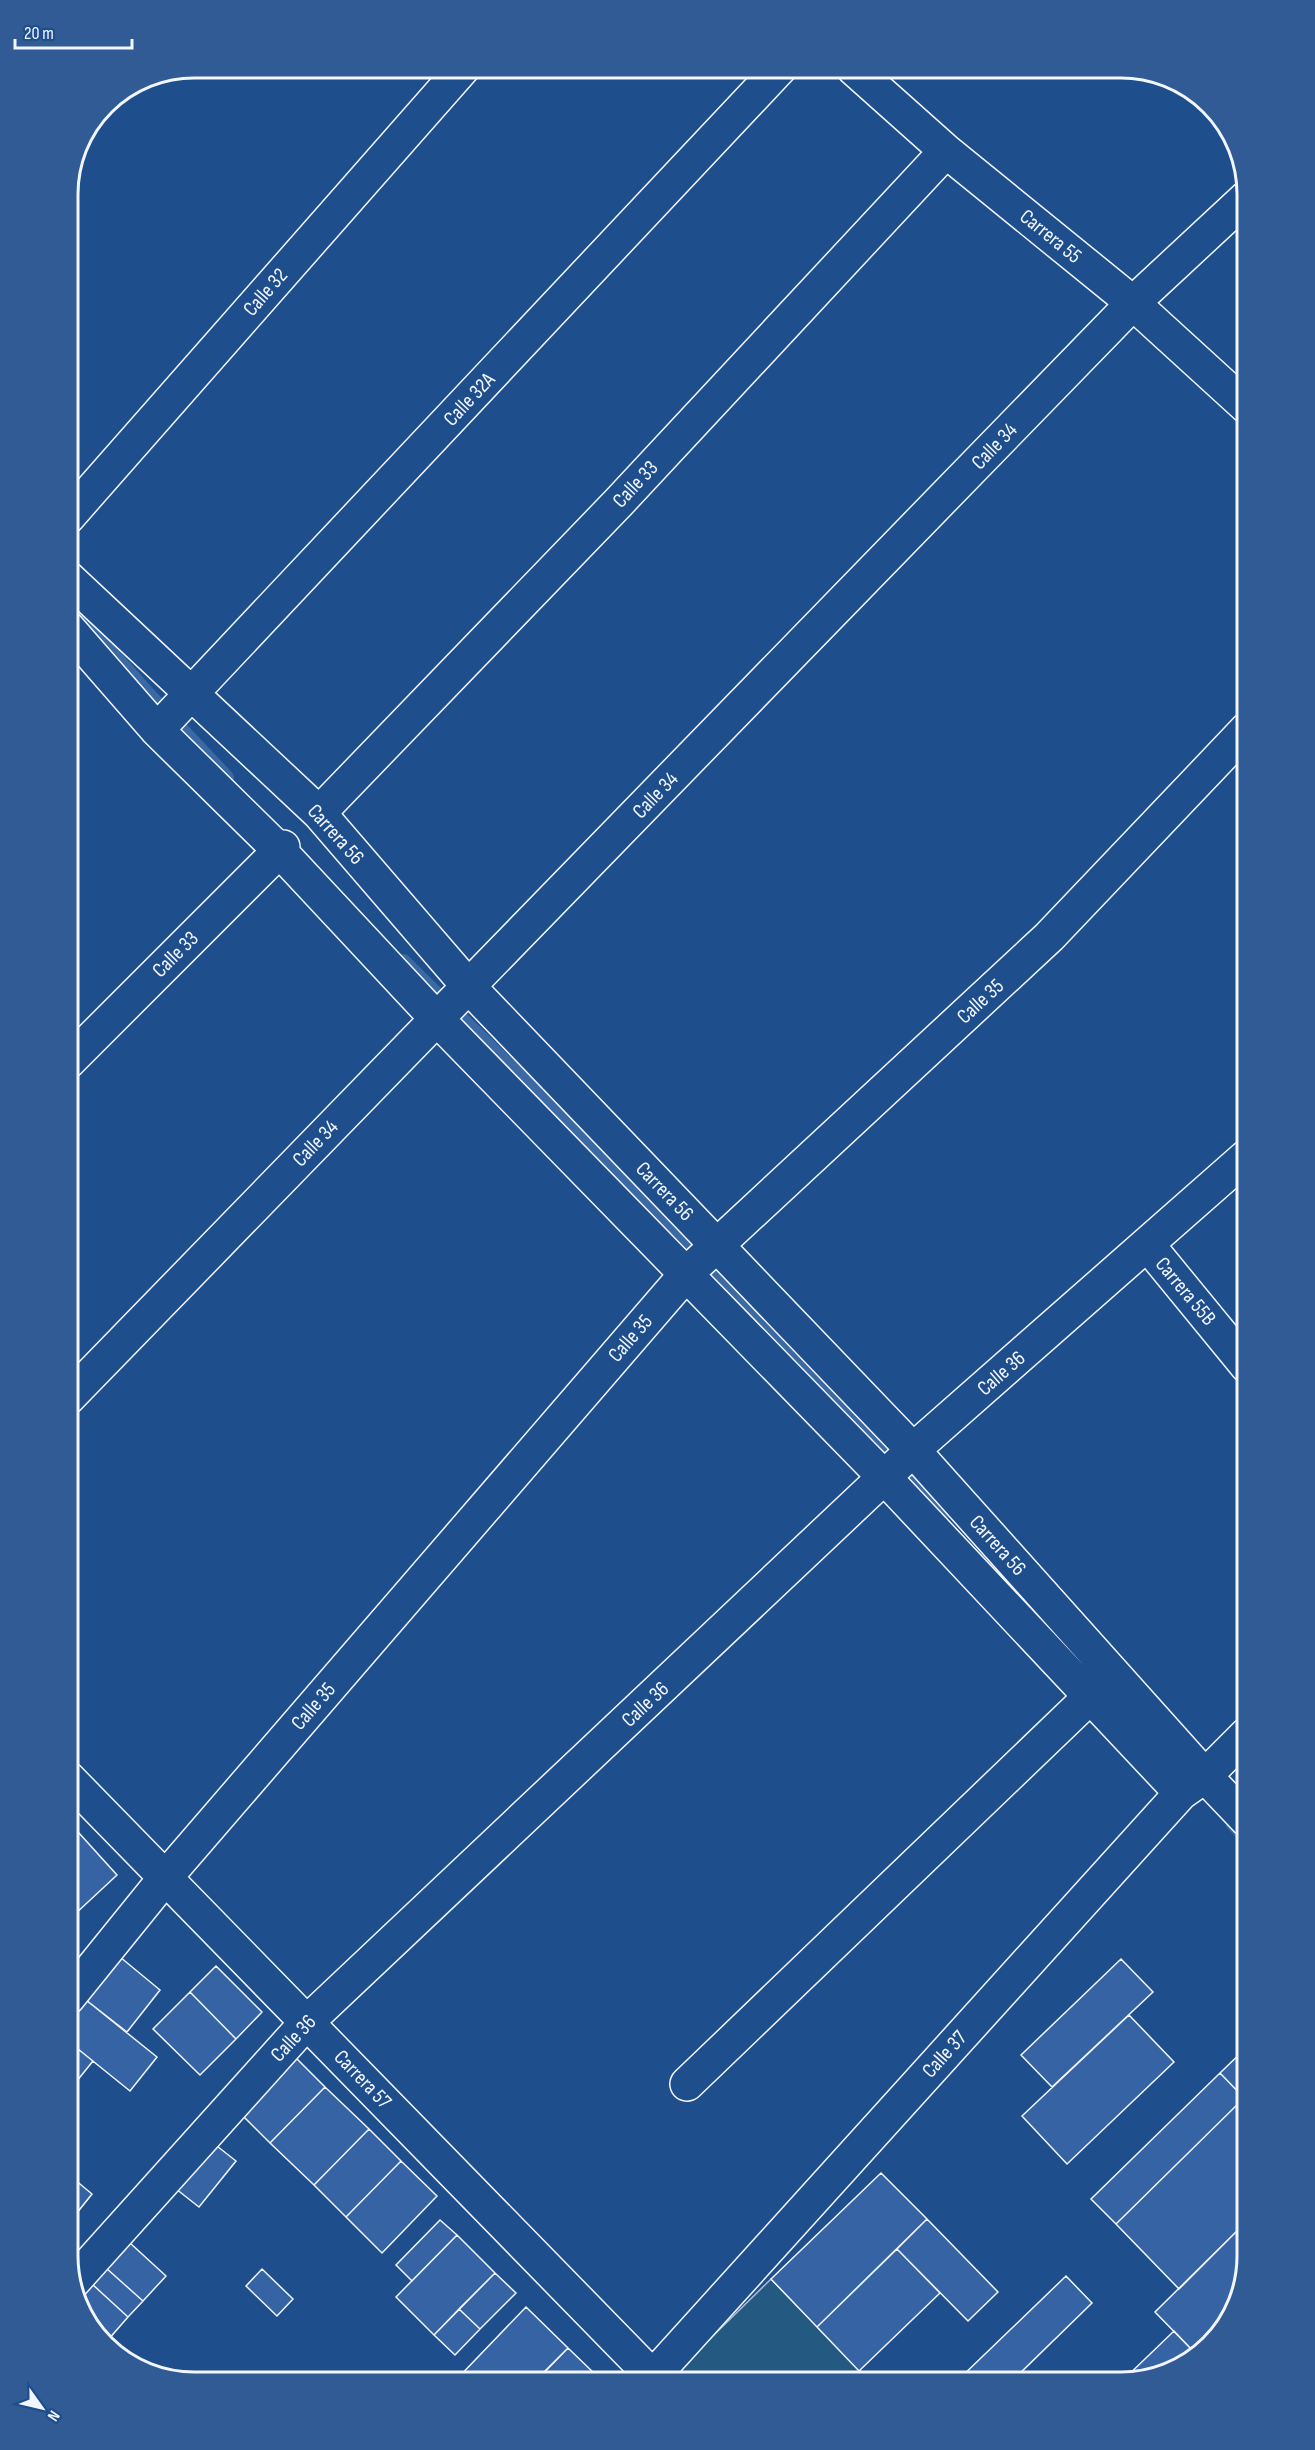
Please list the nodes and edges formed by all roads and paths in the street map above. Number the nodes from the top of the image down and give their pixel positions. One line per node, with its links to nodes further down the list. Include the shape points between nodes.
1 (454, 78): 8 (street, Calle 32)
2 (771, 78): 11 (street, Calle 32A)
3 (864, 78): 4 (street, Carrera 55)
4 (946, 151): 6 (street, Carrera 55); 13 (street, Calle 33, via 619,502)
5 (1237, 207): 6 (street, Calle 34)
6 (1133, 303): 7 (street, Carrera 55); 15 (street, Calle 34)
7 (1237, 396)
8 (78, 506)
9 (78, 591): 11 (street, Carrera 56)
10 (78, 636): 11 (street, Carrera 56)
11 (172, 714): 13 (street, Carrera 56); 14 (street, Carrera 56)
12 (1237, 740): 20 (street, Calle 35, via 1048,938)
13 (319, 813): 15 (street, Carrera 56)
14 (281, 848): 16 (street, Carrera 56); 17 (street, Calle 33)
15 (468, 988): 16 (street, Calle 34); 20 (street, Carrera 56)
16 (438, 1017): 20 (street, Carrera 56); 22 (street, Calle 34)
17 (78, 1052)
18 (1237, 1166): 19 (street, Calle 36)
19 (1147, 1244): 21 (street, Carrera 55B); 23 (street, Calle 36)
20 (701, 1259): 23 (street, Carrera 56); 29 (street, Calle 35)
21 (1237, 1353)
22 (78, 1388)
23 (899, 1464): 24 (street, Carrera 56); 26 (street, Carrera 56); 31 (street, Calle 36)
24 (1090, 1697): 26 (street, Carrera 56); 32 (street)
25 (1237, 1744): 26 (street, Calle 37)
26 (1192, 1785): 28 (street, Carrera 56); 35 (street, Calle 37)
27 (78, 1788): 29 (street, Carrera 57)
28 (1237, 1813)
29 (165, 1878): 30 (street, Calle 35); 31 (street, Carrera 57)
30 (78, 1986)
31 (307, 2022): 33 (street, Calle 36); 34 (street, Carrera 57)
32 (687, 2084)
33 (79, 2275)
34 (645, 2372)
35 (660, 2372)

